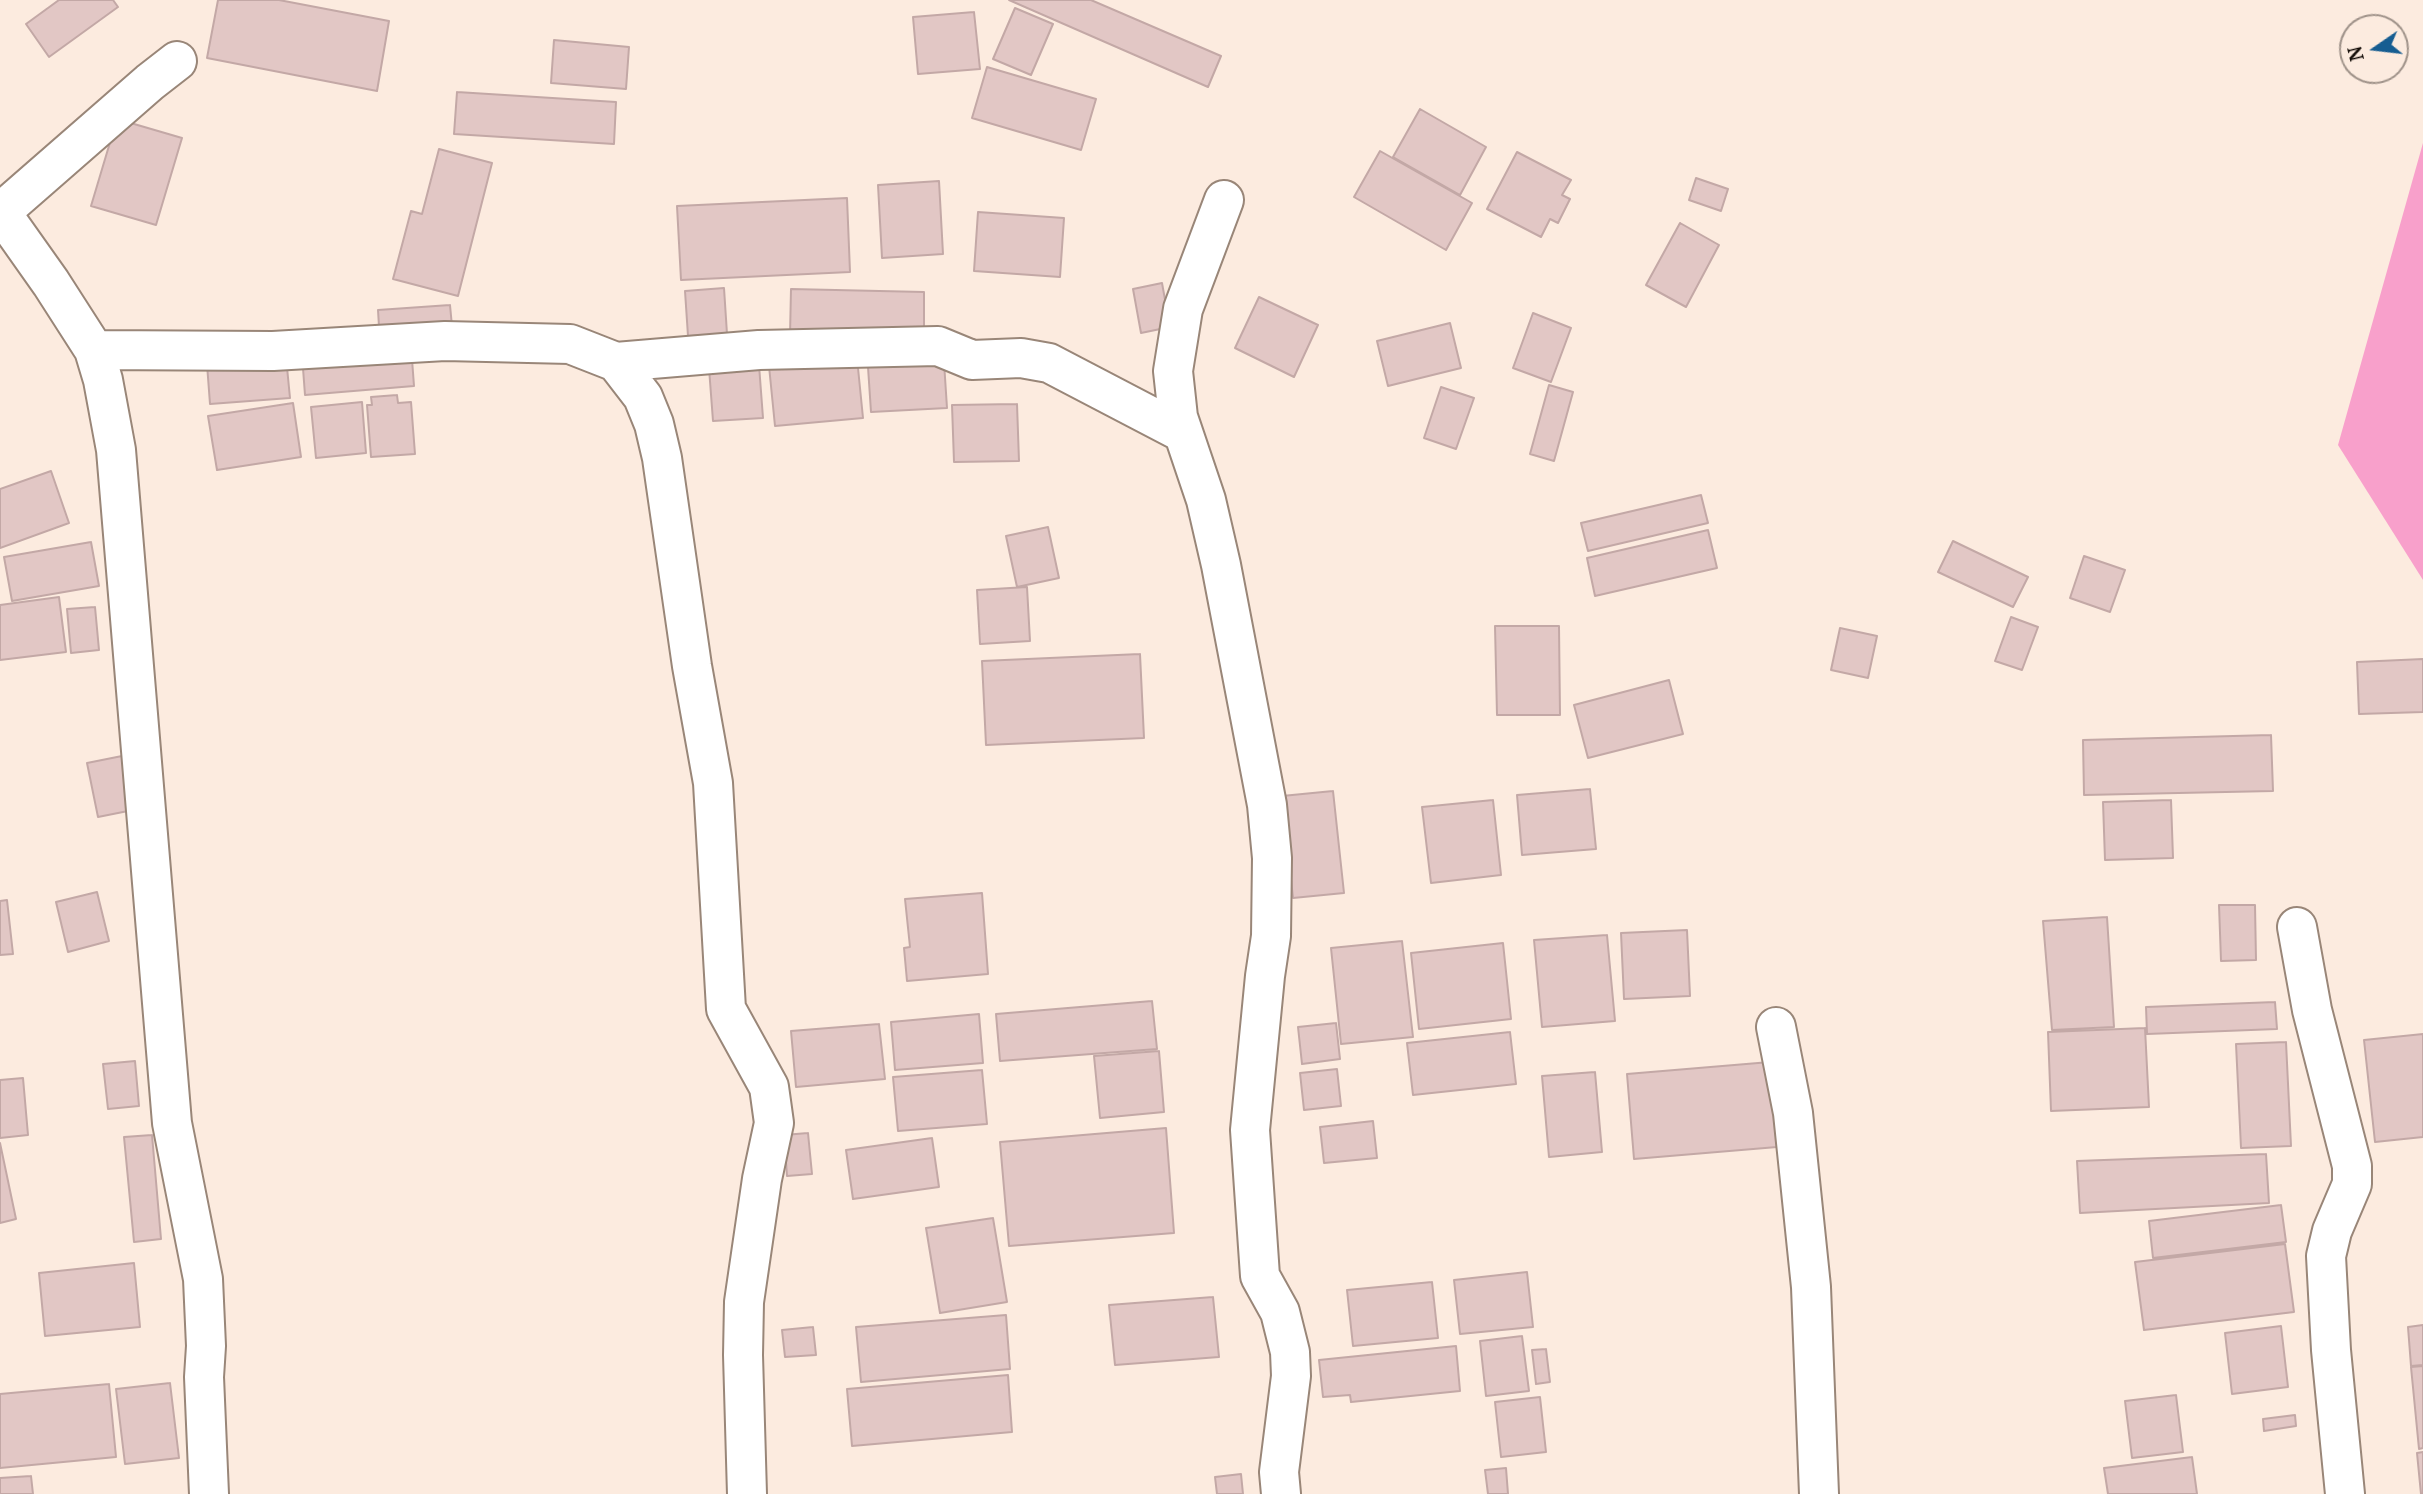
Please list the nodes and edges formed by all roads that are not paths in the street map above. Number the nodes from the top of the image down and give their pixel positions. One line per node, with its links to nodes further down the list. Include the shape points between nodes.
1 (177, 61): 3 (street)
2 (1224, 200): 6 (street, via 1183,309 1173,371)
3 (0, 212): 4 (street)
4 (94, 350): 5 (street, via 272,351 445,341 570,344); 9 (street, via 117,450 172,1123 203,1279)
5 (616, 362): 6 (street, via 759,350 939,346 972,360 1021,358 1049,363); 10 (street, via 643,397 662,458 713,783 726,1009 769,1087 774,1123 744,1301)
6 (1183, 433): 11 (street, via 1206,500 1221,565 1267,805 1272,858 1271,936 1250,1130 1260,1276 1280,1312 1290,1352)
7 (2297, 928): 13 (street, via 2312,1010 2352,1166 2352,1184 2326,1255)
8 (1776, 1027): 12 (street, via 1793,1113 1811,1287)
9 (209, 1494)
10 (747, 1494)
11 (1280, 1494)
12 (1819, 1494)
13 (2345, 1494)

